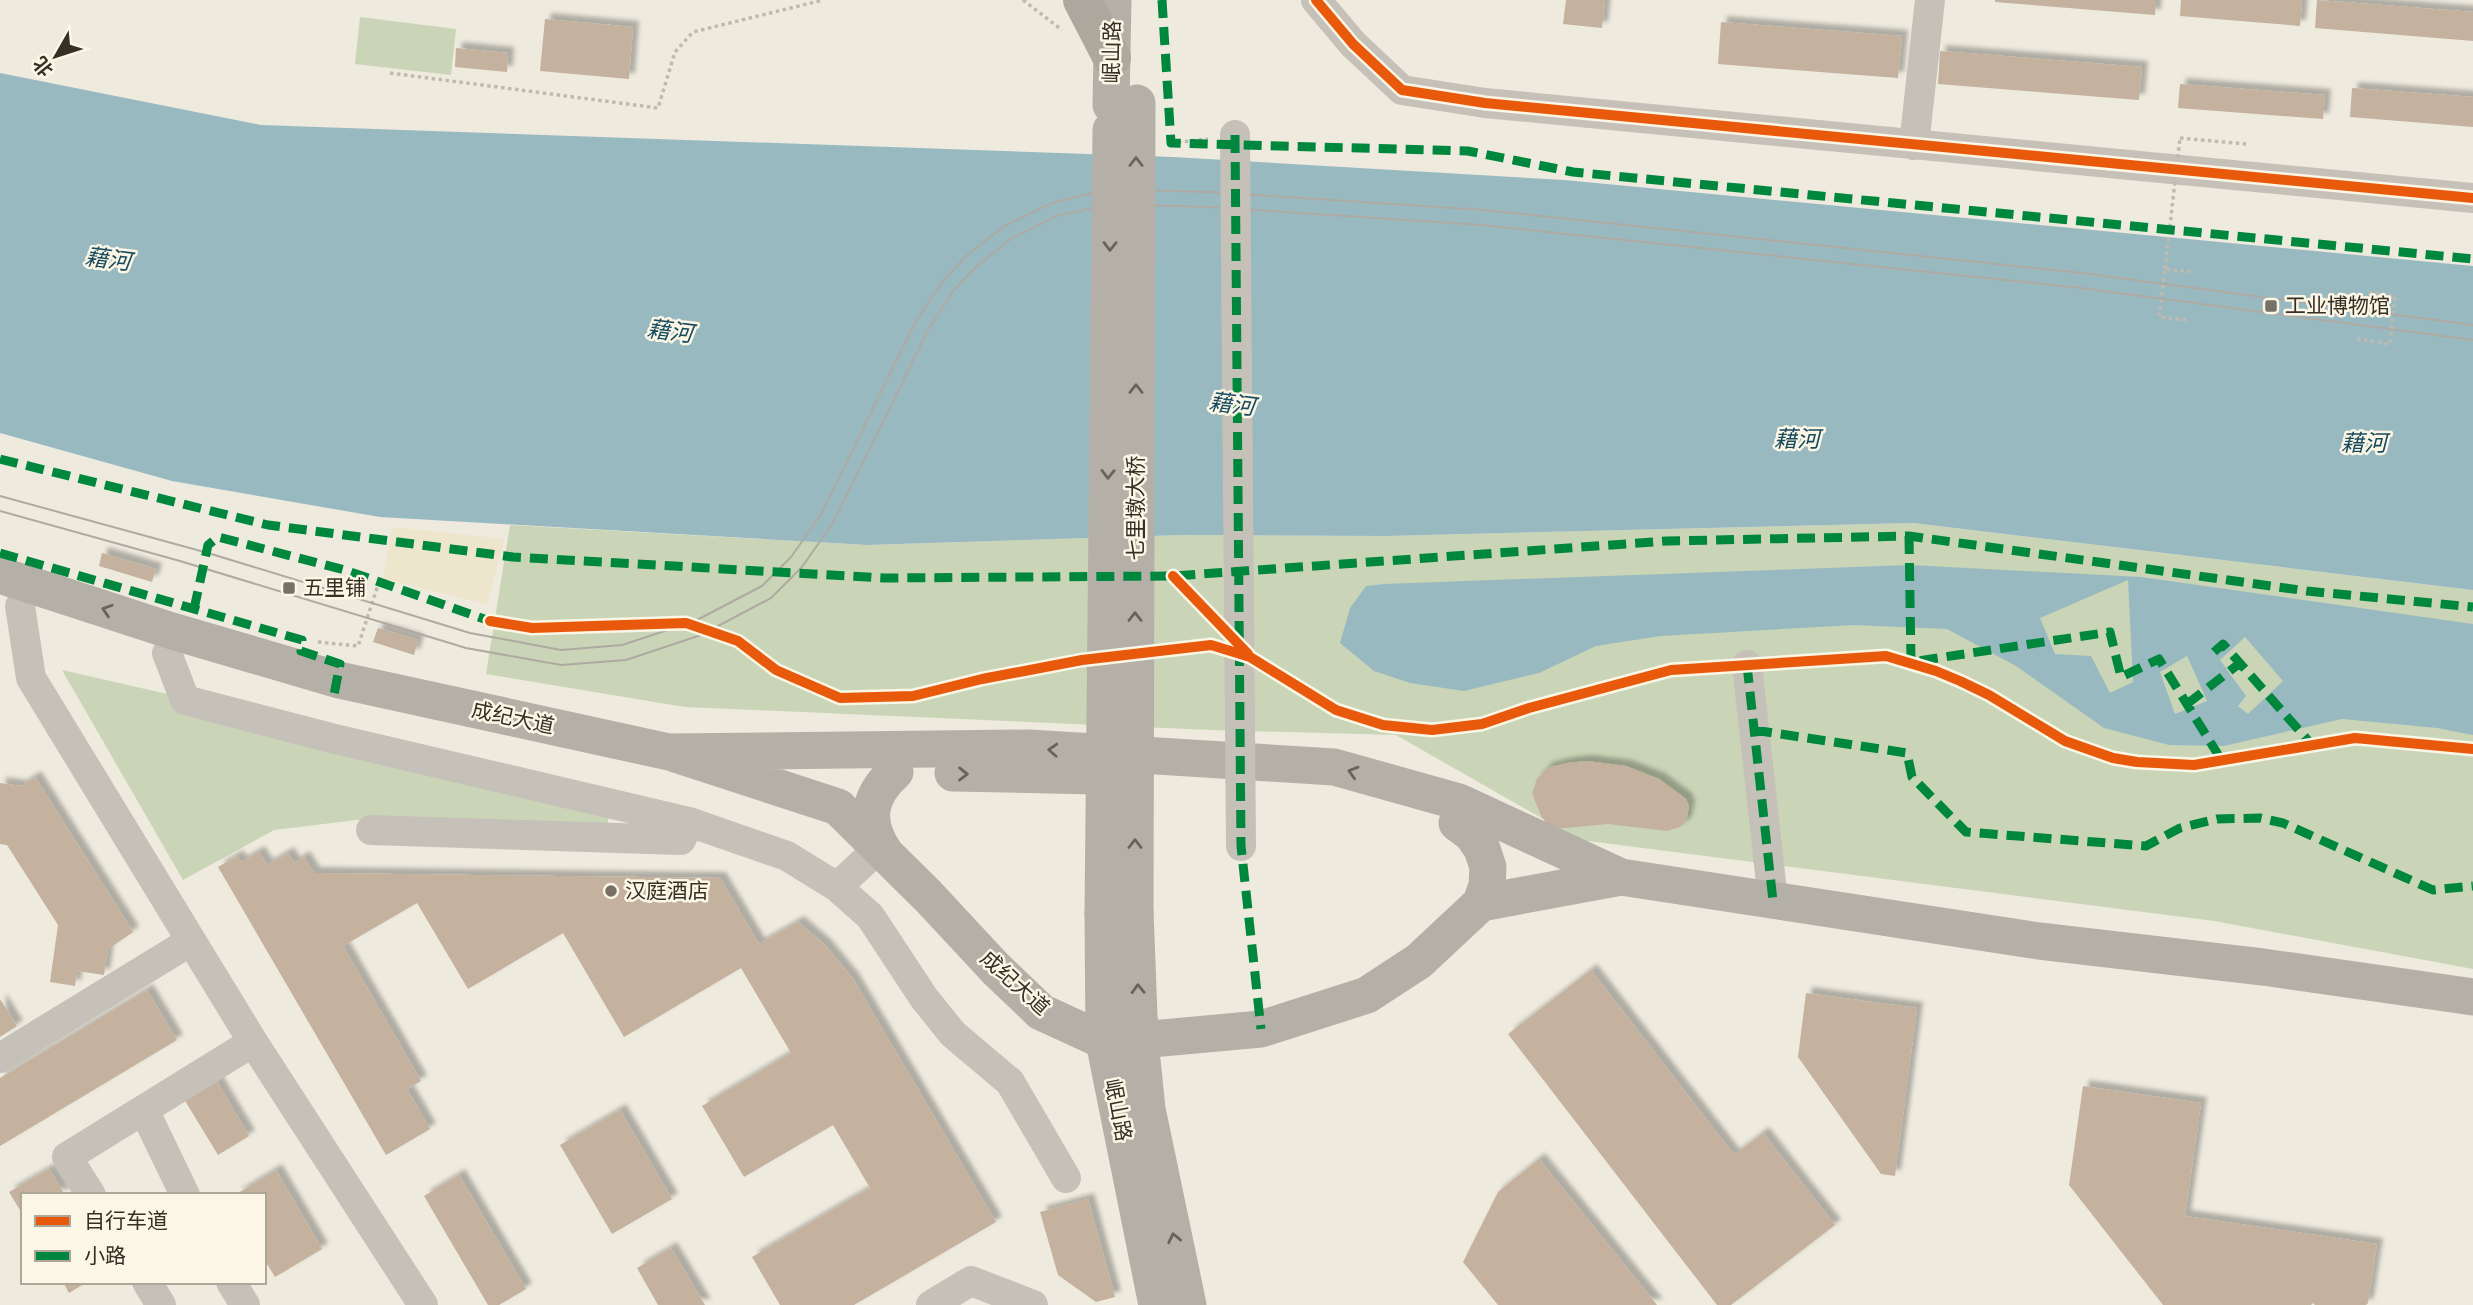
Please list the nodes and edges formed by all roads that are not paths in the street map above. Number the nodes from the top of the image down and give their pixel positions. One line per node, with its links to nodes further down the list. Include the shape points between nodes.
1 (1082, 0): 6 (highway)
2 (1113, 0): 6 (main road, 岷山路)
3 (1136, 0): 7 (main road, 岷山路)
4 (1316, 0): 9 (street, via 1353,44 1402,90 1485,103)
5 (1930, 0): 9 (street)
6 (1112, 58): 7 (main road, 岷山路)
7 (1124, 104): 27 (main road, 七里墩大桥, bridge)
8 (1235, 135): 21 (street, bridge)
9 (1914, 145): 10 (street)
10 (2473, 198)
11 (0, 575): 15 (main road, 成纪大道, one-way to 11, via 339,680)
12 (10, 603): 13 (main road, 成纪大道); 28 (street, via 32,678)
13 (167, 653): 15 (main road, 成纪大道, via 333,700 663,769); 18 (street, via 185,700)
14 (1747, 665): 25 (street)
15 (675, 763): 17 (main road, 成纪大道); 22 (main road, 成纪大道, via 834,830); 23 (main road, one-way to 15, via 1459,802 1334,767 1029,748)
16 (895, 772): 17 (main road); 19 (main road, one-way to 19, via 1185,778 1330,792); 22 (main road, via 879,789 872,811)
17 (738, 774): 22 (main road, 成纪大道, via 838,807)
18 (689, 822): 20 (street, via 681,840); 24 (street, via 787,856)
19 (1457, 823): 23 (main road); 26 (main road, via 1472,834 1488,867)
20 (371, 830)
21 (1241, 846)
22 (875, 857): 24 (street); 31 (main road, 成纪大道, via 928,896 1041,1012)
23 (1607, 880): 25 (main road); 26 (main road)
24 (836, 887): 35 (street, via 870,916 924,999 953,1034 1010,1082)
25 (1773, 901): 29 (main road)
26 (1481, 903): 30 (main road, via 1419,961 1367,995 1261,1029)
27 (1119, 913): 30 (main road, 岷山路, one-way to 27); 31 (main road, 岷山路)
28 (191, 941): 32 (street); 33 (street)
29 (2473, 998)
30 (1140, 1040): 46 (main road, 岷山路, one-way to 30, via 1147,1109)
31 (1104, 1041): 45 (main road, 岷山路)
32 (253, 1042): 34 (street); 42 (street)
33 (0, 1059)
34 (144, 1110): 36 (street, via 67,1157); 37 (street)
35 (1066, 1178)
36 (89, 1193)
37 (184, 1193)
38 (148, 1284): 40 (street)
39 (232, 1284): 41 (street)
40 (161, 1305)
41 (245, 1305)
42 (423, 1305)
43 (931, 1305): 44 (street, via 971,1281)
44 (1033, 1305)
45 (1157, 1305)
46 (1188, 1305)

